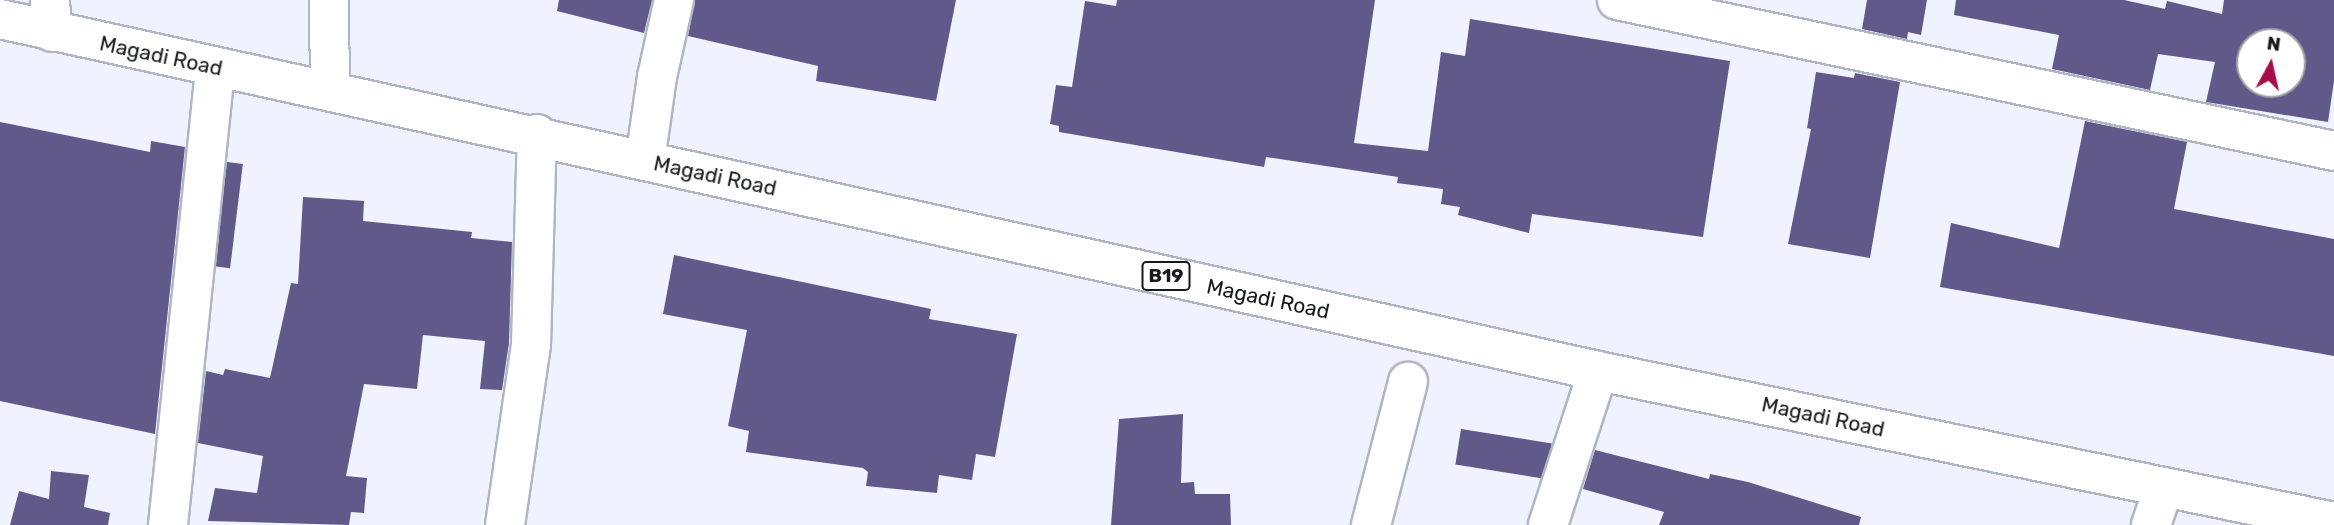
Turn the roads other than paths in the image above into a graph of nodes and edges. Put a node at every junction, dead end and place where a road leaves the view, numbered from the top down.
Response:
1 (329, 0) edge
2 (674, 0) edge
3 (1617, 0) edge
4 (51, 16) edge
5 (0, 19) edge
6 (215, 68) junction
7 (330, 91) junction
8 (537, 134) junction
9 (2334, 151) edge
10 (645, 161) junction
11 (1598, 371) junction
12 (1408, 382) dead end
13 (2164, 487) junction
14 (2334, 522) edge
15 (167, 525) edge
16 (505, 525) edge
17 (1371, 525) edge
18 (1548, 525) edge
19 (2151, 525) edge

1 - 7 main road
2 - 10 main road
3 - 9 main road
4 - 5 main road, Magadi Road / B19
4 - 6 main road, Magadi Road / B19
6 - 7 main road, Magadi Road / B19
6 - 15 main road
7 - 8 main road, Magadi Road / B19
8 - 10 main road, Magadi Road / B19
8 - 16 main road
10 - 11 main road, Magadi Road / B19
11 - 13 main road, Magadi Road / B19
11 - 18 main road
12 - 17 main road
13 - 14 main road, Magadi Road / B19
13 - 19 main road

